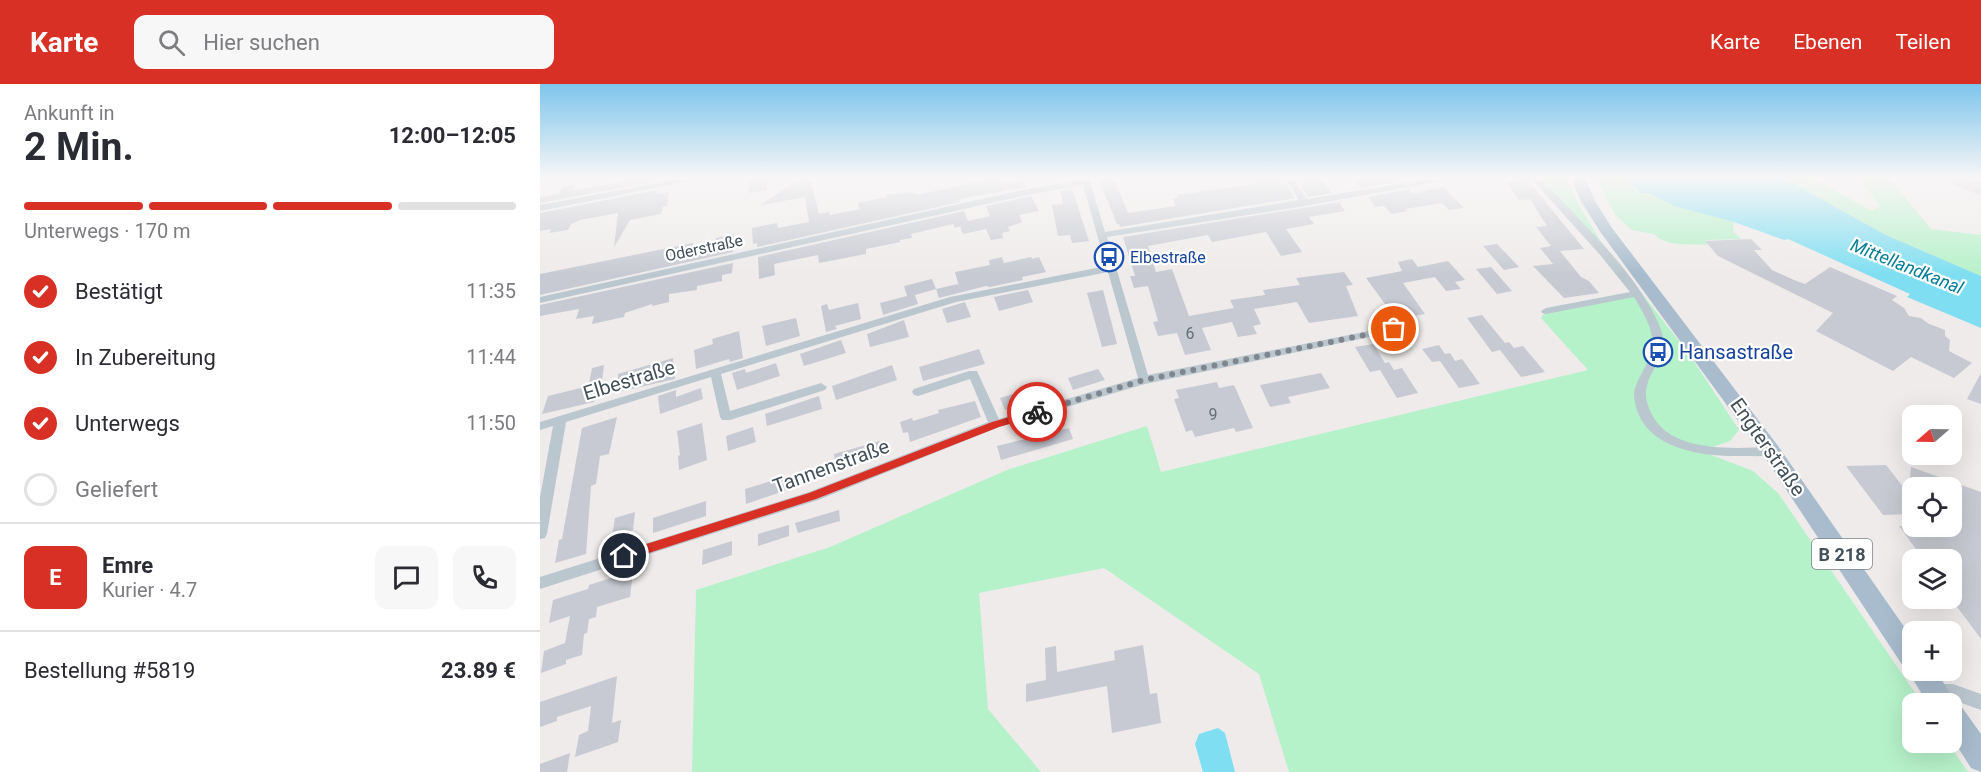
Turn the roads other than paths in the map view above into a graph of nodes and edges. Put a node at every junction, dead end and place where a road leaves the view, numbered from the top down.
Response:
1 (945, 210) edge
2 (1095, 210) edge
3 (1260, 210) edge
4 (1563, 210) edge
5 (1594, 210) edge
6 (1103, 235) junction
7 (1112, 267) junction
8 (1636, 294) junction
9 (540, 300) edge
10 (1546, 311) dead end
11 (1404, 327) dead end
12 (715, 372) junction
13 (1139, 382) junction
14 (821, 387) dead end
15 (918, 392) dead end
16 (560, 421) junction
17 (995, 424) junction
18 (540, 426) edge
19 (1772, 451) junction
20 (540, 534) edge
21 (540, 583) edge
22 (1902, 643) edge
23 (1962, 696) edge
24 (1981, 702) edge
25 (1962, 730) edge
26 (1981, 758) edge

1 - 9 street, Oderstraße
2 - 6 street
3 - 6 street
4 - 8 street
5 - 19 main road, Engterstraße / B 218
6 - 7 street
7 - 12 street, Elbestraße
7 - 13 street
8 - 10 street
8 - 19 street
11 - 13 street, Tannenstraße
12 - 14 street
12 - 16 street, Elbestraße
13 - 17 street, Tannenstraße
15 - 17 street
16 - 18 street, Elbestraße
16 - 20 street
17 - 21 street, Tannenstraße
19 - 22 main road, Engterstraße / B 218
23 - 24 street
25 - 26 main road

